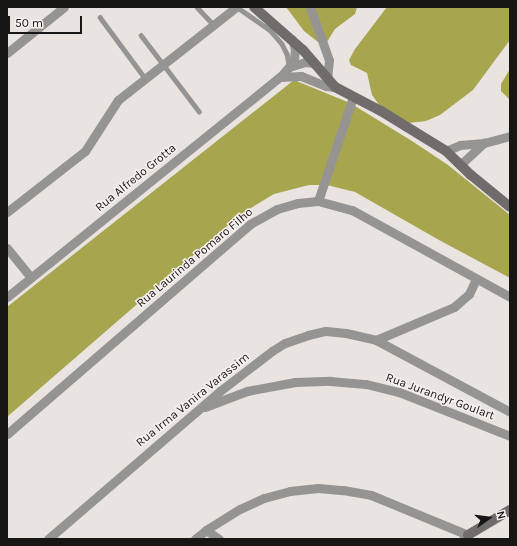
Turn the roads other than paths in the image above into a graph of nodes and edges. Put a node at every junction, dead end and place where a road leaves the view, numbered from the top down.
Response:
1 (64, 7) edge
2 (197, 7) edge
3 (237, 7) edge
4 (254, 7) edge
5 (310, 7) edge
6 (100, 17) dead end
7 (214, 25) junction
8 (141, 35) dead end
9 (292, 40) junction
10 (7, 53) edge
11 (314, 63) junction
12 (163, 64) junction
13 (289, 67) junction
14 (280, 77) junction
15 (145, 78) junction
16 (327, 78) junction
17 (335, 87) junction
18 (353, 97) junction
19 (199, 111) dead end
20 (510, 136) edge
21 (484, 143) junction
22 (446, 151) junction
23 (460, 165) junction
24 (318, 201) junction
25 (510, 207) edge
26 (7, 212) edge
27 (7, 248) edge
28 (31, 278) junction
29 (476, 279) junction
30 (7, 297) edge
31 (510, 297) edge
32 (376, 340) junction
33 (197, 410) junction
34 (510, 412) edge
35 (7, 434) edge
36 (510, 436) edge
37 (510, 510) edge
38 (206, 530) junction
39 (469, 538) edge
40 (48, 539) edge
41 (195, 539) edge
42 (219, 539) edge

1 - 10 street
2 - 7 lane
3 - 7 street
3 - 13 lane
4 - 9 street
5 - 16 street
6 - 15 lane
7 - 12 street
8 - 12 lane
9 - 11 street
9 - 13 street
11 - 13 street
11 - 16 street
12 - 15 street
12 - 19 lane
13 - 14 street, Rua Alfredo Grotta
14 - 17 street
14 - 28 street, Rua Alfredo Grotta
15 - 26 street
16 - 17 street
17 - 18 street
18 - 22 street
18 - 24 street
20 - 21 street
21 - 22 street
21 - 23 street
22 - 23 street
23 - 25 street
24 - 29 street, Rua Laurinda Pomaro Filho
24 - 35 street, Rua Laurinda Pomaro Filho
27 - 28 street
28 - 30 street, Rua Alfredo Grotta
29 - 31 street, Rua Laurinda Pomaro Filho
29 - 32 street
32 - 33 street, Rua Irma Vanira Varassim
32 - 34 street, Rua Irma Vanira Varassim
33 - 36 street, Rua Jurandyr Goulart
33 - 40 street, Rua Irma Vanira Varassim
37 - 39 street
38 - 39 street
38 - 41 street
38 - 42 street

